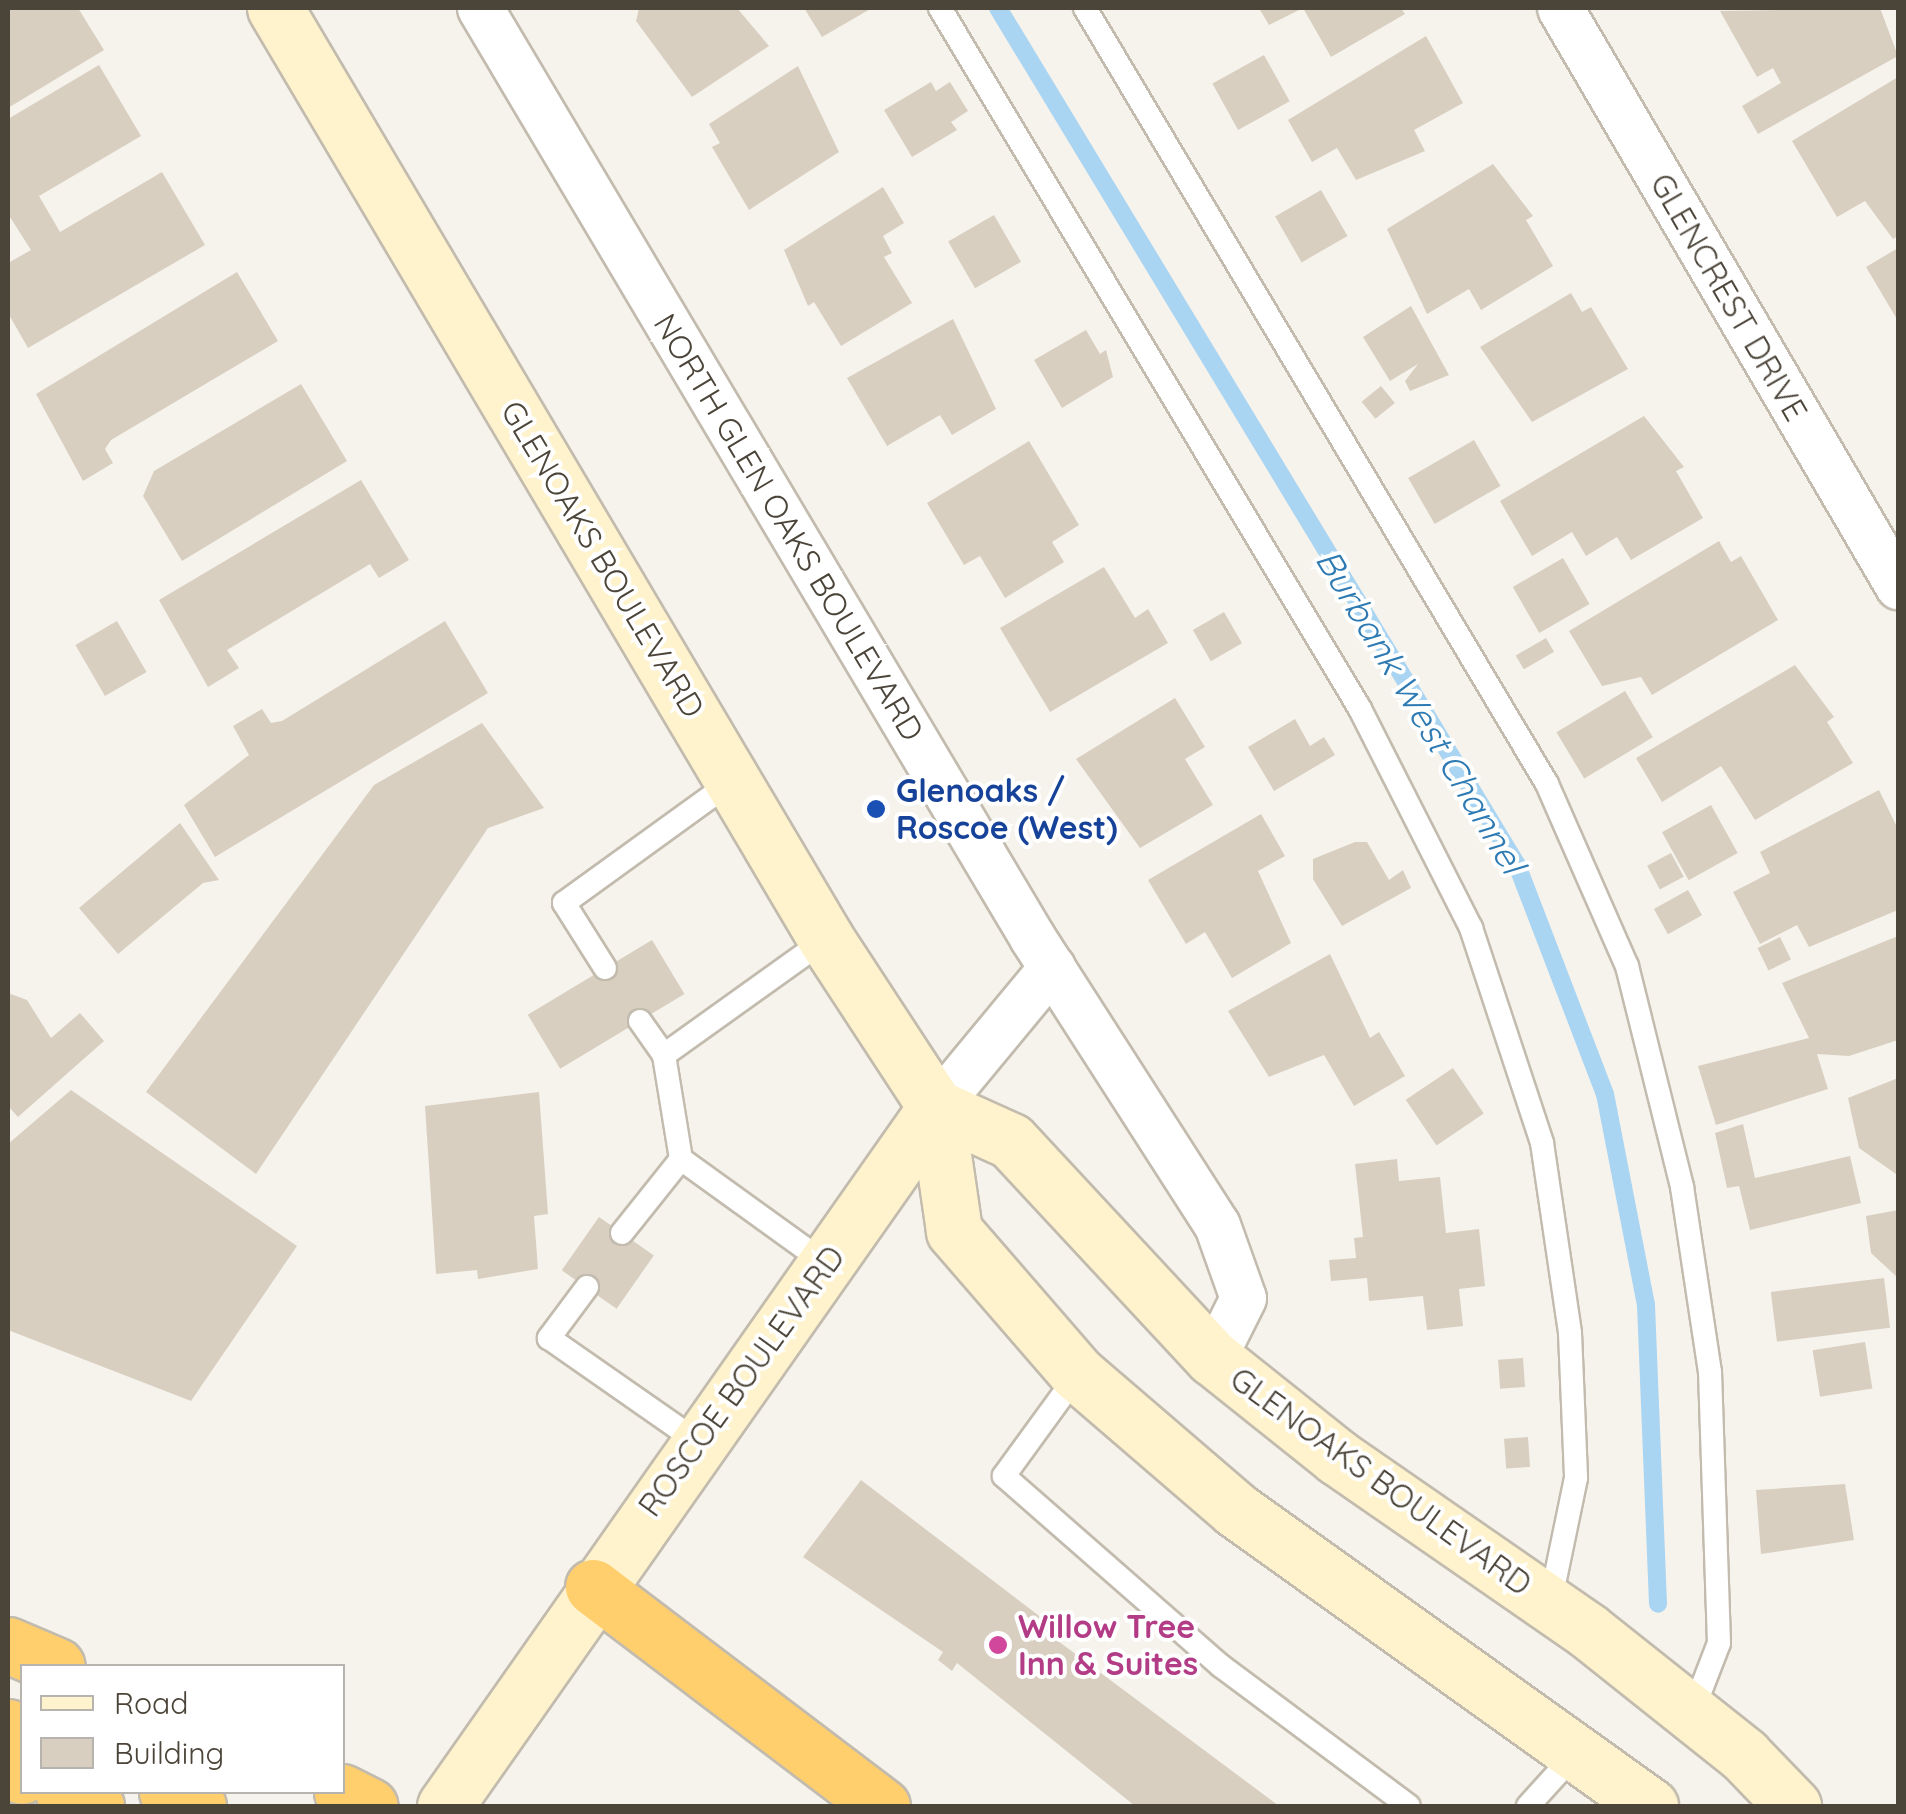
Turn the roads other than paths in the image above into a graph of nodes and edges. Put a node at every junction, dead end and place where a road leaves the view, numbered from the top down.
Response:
1 (275, 8) edge
2 (480, 8) edge
3 (940, 8) edge
4 (1085, 8) edge
5 (1560, 8) edge
6 (1898, 586) edge
7 (734, 780) junction
8 (826, 939) junction
9 (1052, 967) junction
10 (606, 968) dead end
11 (640, 1022) dead end
12 (664, 1055) junction
13 (936, 1107) junction
14 (681, 1158) junction
15 (622, 1233) dead end
16 (825, 1263) junction
17 (587, 1287) dead end
18 (1213, 1358) junction
19 (1078, 1374) junction
20 (698, 1442) junction
21 (593, 1587) junction
22 (1550, 1604) junction
23 (8, 1645) edge
24 (53, 1664) edge
25 (1692, 1713) junction
26 (1578, 1750) junction
27 (68, 1794) edge
28 (172, 1794) edge
29 (345, 1794) edge
30 (96, 1806) edge
31 (198, 1806) edge
32 (370, 1806) edge
33 (445, 1806) edge
34 (882, 1806) edge
35 (1409, 1806) edge
36 (1528, 1806) edge
37 (1650, 1806) edge
38 (1793, 1806) edge

1 - 7 main road, GLENOAKS BOULEVARD
2 - 9 street, NORTH GLEN OAKS BOULEVARD
3 - 22 lane
4 - 25 lane
5 - 6 street, GLENCREST DRIVE
7 - 8 main road, GLENOAKS BOULEVARD
7 - 10 lane
8 - 12 lane
8 - 13 main road, GLENOAKS BOULEVARD
9 - 13 street, ROSCOE BOULEVARD
9 - 18 street, NORTH GLEN OAKS BOULEVARD
11 - 12 lane
12 - 14 lane
13 - 16 main road, ROSCOE BOULEVARD
13 - 18 main road, GLENOAKS BOULEVARD
13 - 19 main road, GLENOAKS BOULEVARD
14 - 15 lane
14 - 16 lane
16 - 20 main road, ROSCOE BOULEVARD
17 - 20 lane
18 - 22 main road, GLENOAKS BOULEVARD
19 - 26 main road, GLENOAKS BOULEVARD
19 - 35 lane
20 - 21 main road, ROSCOE BOULEVARD
21 - 33 main road, ROSCOE BOULEVARD
21 - 34 highway
22 - 25 main road, GLENOAKS BOULEVARD
23 - 24 highway
25 - 38 main road, GLENOAKS BOULEVARD
26 - 36 lane
26 - 37 main road, GLENOAKS BOULEVARD
27 - 30 highway
28 - 31 highway
29 - 32 highway

